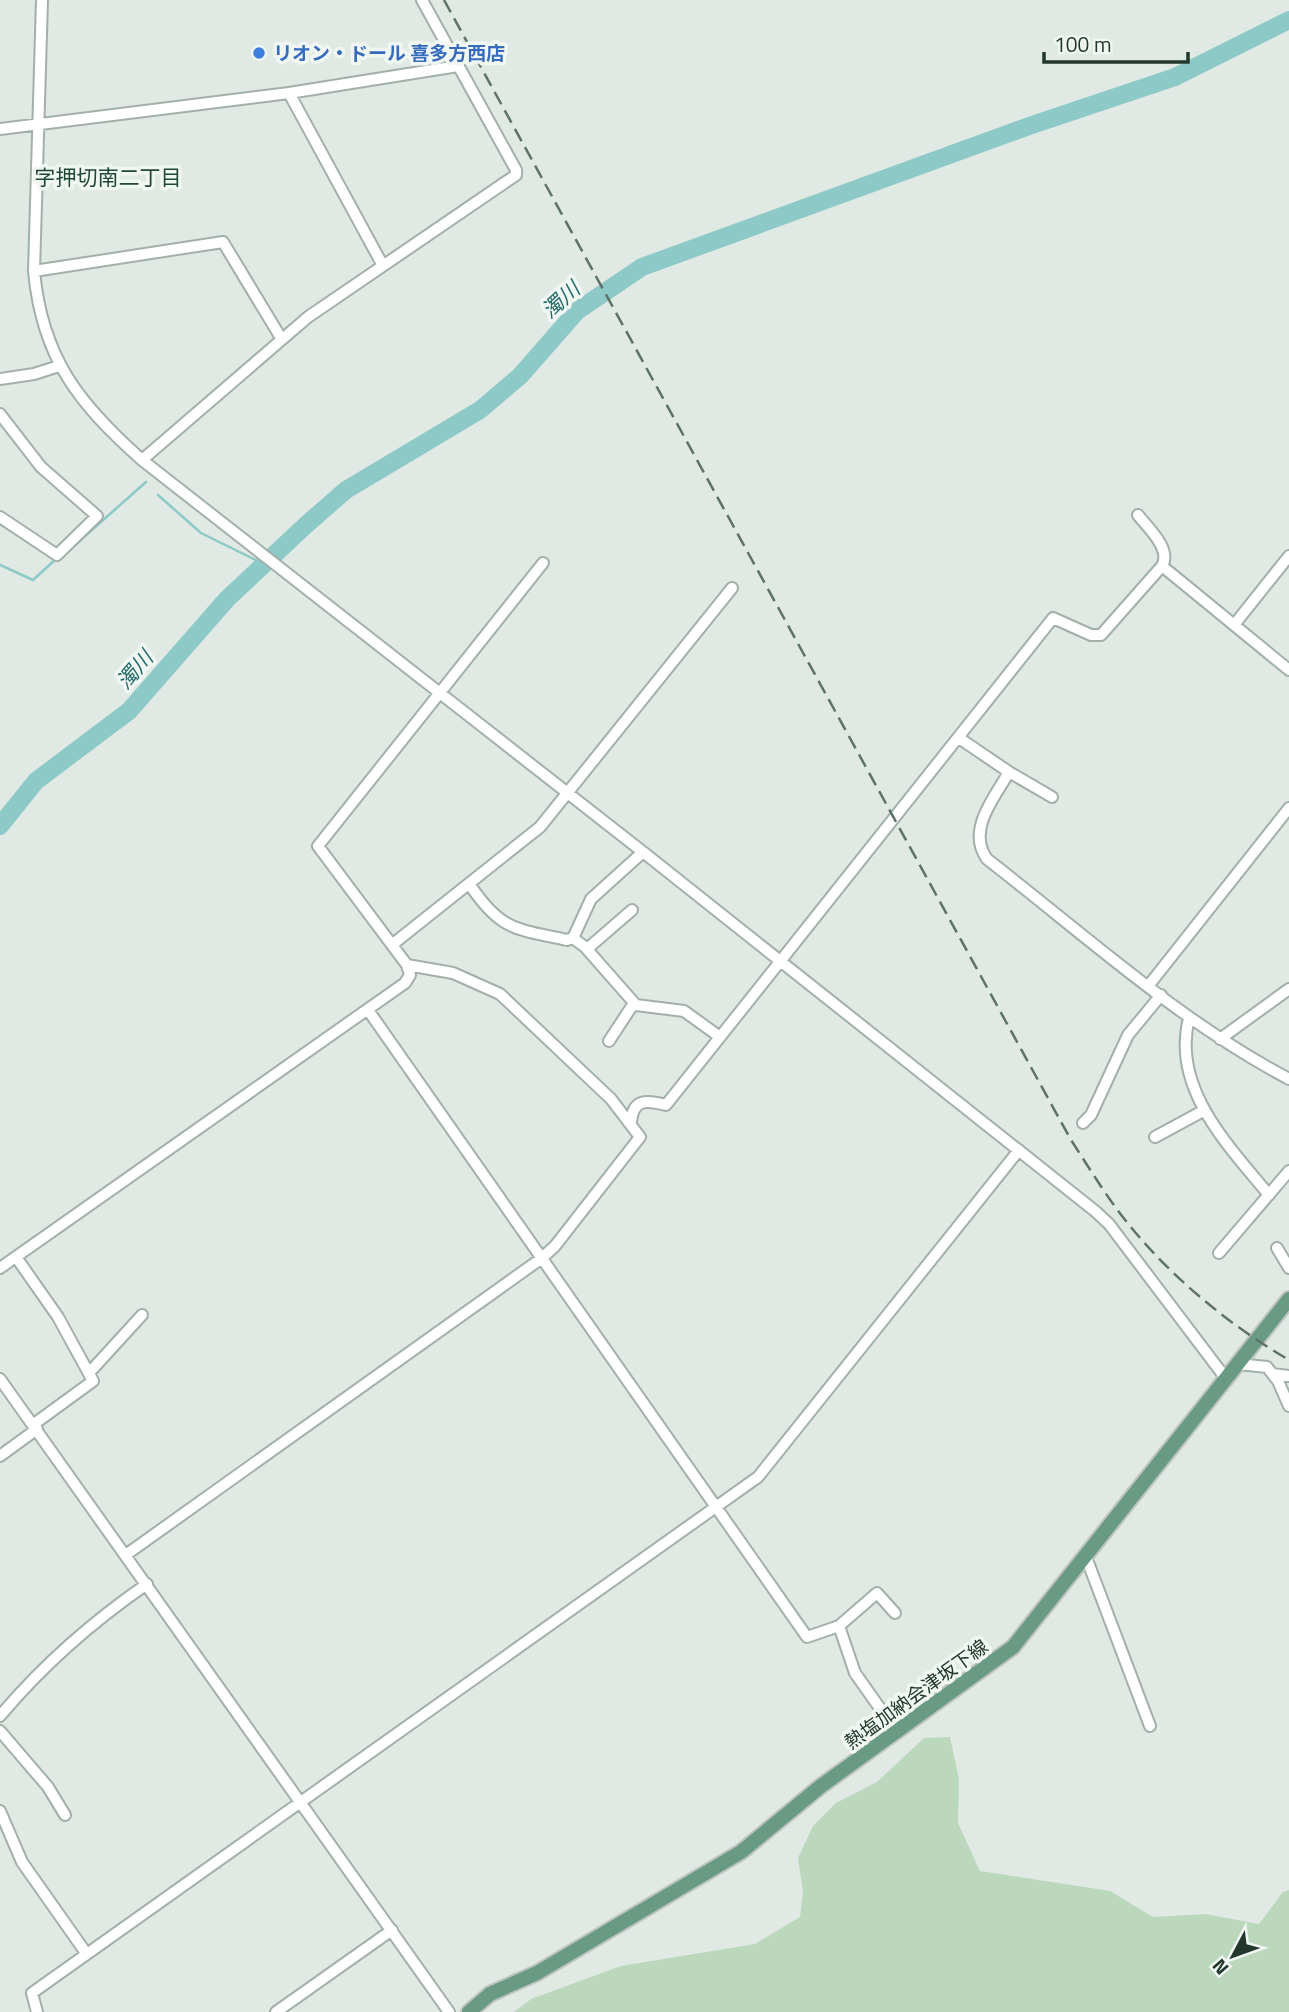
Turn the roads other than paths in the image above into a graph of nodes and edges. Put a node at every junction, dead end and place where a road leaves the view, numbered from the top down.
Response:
1 (42, 0) edge
2 (422, 0) edge
3 (458, 66) junction
4 (289, 93) junction
5 (38, 124) junction
6 (0, 129) edge
7 (382, 264) junction
8 (34, 271) junction
9 (281, 338) junction
10 (59, 366) junction
11 (0, 379) edge
12 (0, 414) edge
13 (142, 460) junction
14 (1138, 515) dead end
15 (0, 517) edge
16 (1289, 556) edge
17 (543, 563) dead end
18 (1162, 566) junction
19 (732, 588) dead end
20 (1234, 625) junction
21 (1289, 670) edge
22 (441, 693) junction
23 (959, 738) junction
24 (1009, 772) junction
25 (566, 792) junction
26 (1052, 797) dead end
27 (1289, 808) edge
28 (643, 852) junction
29 (470, 886) junction
30 (632, 910) dead end
31 (573, 938) junction
32 (393, 944) junction
33 (587, 949) junction
34 (780, 961) junction
35 (407, 965) junction
36 (1149, 985) junction
37 (1289, 989) edge
38 (1161, 995) junction
39 (634, 1003) junction
40 (368, 1010) junction
41 (1189, 1018) junction
42 (720, 1037) junction
43 (1220, 1039) junction
44 (609, 1041) dead end
45 (1289, 1079) edge
46 (1203, 1111) junction
47 (631, 1122) junction
48 (1083, 1123) dead end
49 (1155, 1137) dead end
50 (1019, 1150) junction
51 (1289, 1171) edge
52 (1269, 1195) junction
53 (1277, 1248) dead end
54 (1219, 1253) dead end
55 (16, 1257) junction
56 (542, 1258) junction
57 (0, 1268) edge
58 (1289, 1268) edge
59 (1289, 1299) edge
60 (142, 1315) dead end
61 (1238, 1364) junction
62 (89, 1373) junction
63 (1273, 1374) junction
64 (1289, 1376) edge
65 (0, 1379) edge
66 (1227, 1380) junction
67 (1289, 1406) edge
68 (35, 1427) junction
69 (0, 1455) edge
70 (718, 1505) junction
71 (127, 1554) junction
72 (1086, 1557) junction
73 (147, 1584) junction
74 (895, 1613) dead end
75 (839, 1626) junction
76 (0, 1716) edge
77 (1150, 1726) dead end
78 (0, 1731) edge
79 (896, 1731) junction
80 (300, 1802) junction
81 (0, 1811) edge
82 (65, 1815) dead end
83 (392, 1930) junction
84 (86, 1953) junction
85 (37, 2012) edge
86 (276, 2012) edge
87 (449, 2012) edge
88 (469, 2012) edge

1 - 5 street
2 - 3 street
3 - 4 street
3 - 7 street
4 - 5 street
4 - 7 street
5 - 6 street
5 - 8 street
7 - 9 street
8 - 9 street
8 - 10 street
9 - 13 street
10 - 11 street
10 - 13 street
12 - 15 street
13 - 22 street
14 - 18 street
16 - 20 street
17 - 22 street
18 - 20 street
18 - 23 street
19 - 25 street
20 - 21 street
22 - 25 street
22 - 32 street
23 - 24 street
23 - 34 street
24 - 26 street
24 - 36 street
25 - 28 street
25 - 29 street
27 - 36 street
28 - 31 street
28 - 34 street
29 - 31 street
29 - 32 street
30 - 33 street
31 - 33 street
32 - 35 street
33 - 39 street
34 - 42 street
34 - 50 street
35 - 40 street
35 - 47 street
36 - 38 street
37 - 43 street
38 - 41 street
38 - 48 street
39 - 42 street
39 - 44 street
40 - 55 street
40 - 56 street
41 - 43 street
41 - 46 street
42 - 47 street
43 - 45 street
46 - 49 street
46 - 52 street
47 - 56 street
50 - 66 street
50 - 70 street
51 - 52 street
52 - 54 street
53 - 58 street
55 - 57 street
55 - 62 street
56 - 70 street
56 - 71 street
59 - 61 main road, 熱塩加納会津坂下線
60 - 62 street
61 - 63 street
61 - 66 main road, 熱塩加納会津坂下線
62 - 68 street
63 - 64 street
63 - 67 street
65 - 68 street
66 - 72 main road, 熱塩加納会津坂下線
68 - 69 street
68 - 71 street
70 - 75 street
70 - 80 street
71 - 73 street
72 - 77 street
72 - 79 main road, 熱塩加納会津坂下線
73 - 76 street
73 - 80 street
74 - 75 street
75 - 79 street
78 - 82 street
79 - 88 main road, 熱塩加納会津坂下線
80 - 83 street
80 - 84 street
81 - 84 street
83 - 86 street
83 - 87 street
84 - 85 street

